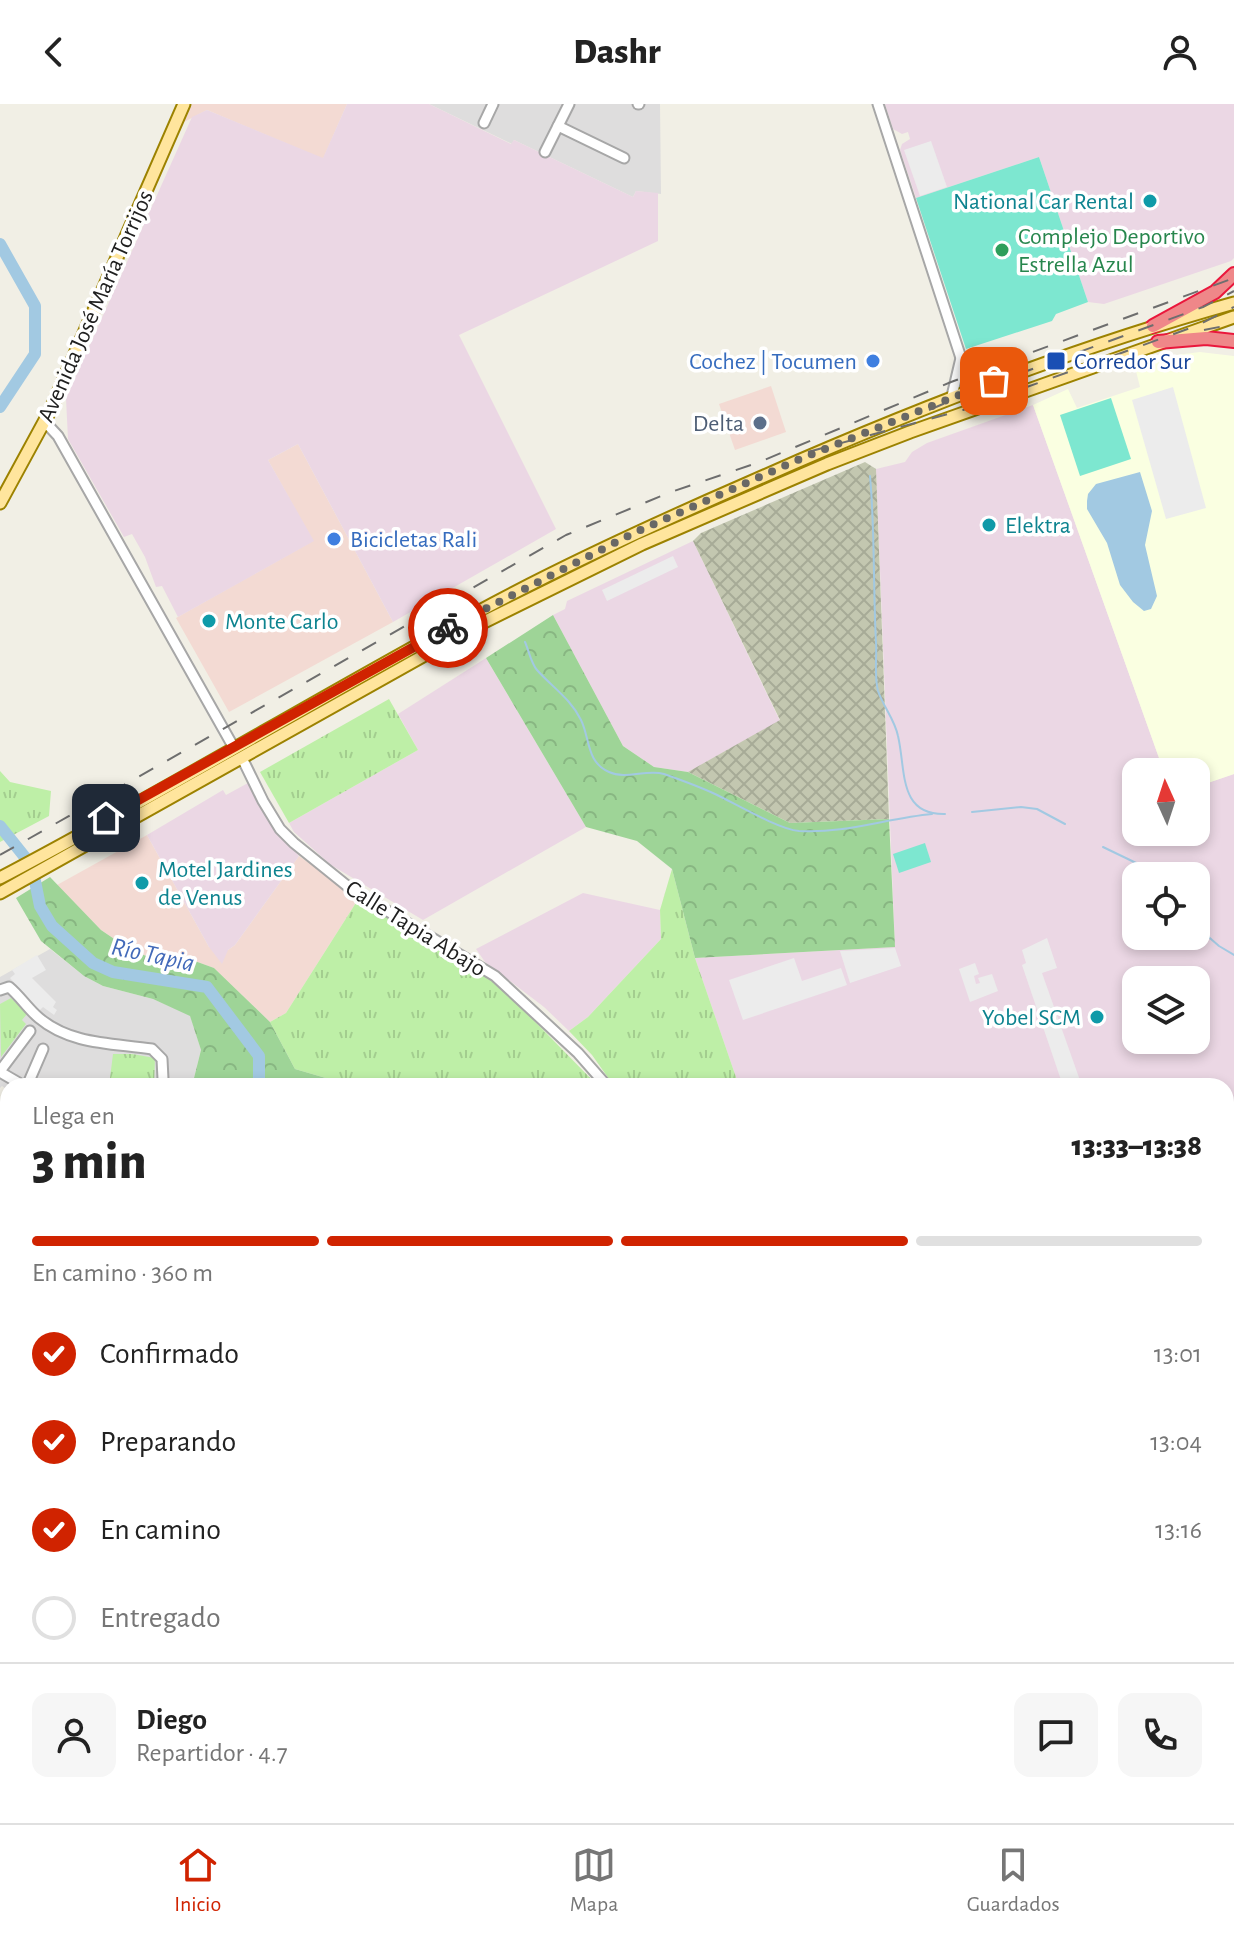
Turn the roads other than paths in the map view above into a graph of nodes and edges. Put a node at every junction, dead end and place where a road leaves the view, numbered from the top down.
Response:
1 (184, 104) edge
2 (493, 104) edge
3 (569, 104) edge
4 (878, 104) edge
5 (484, 123) dead end
6 (558, 126) junction
7 (545, 152) dead end
8 (624, 158) dead end
9 (1234, 274) edge
10 (1234, 303) edge
11 (1234, 317) edge
12 (1153, 326) junction
13 (1234, 341) edge
14 (1158, 342) junction
15 (961, 358) junction
16 (994, 381) junction
17 (952, 396) junction
18 (45, 422) junction
19 (0, 503) edge
20 (234, 748) junction
21 (242, 758) junction
22 (3, 876) edge
23 (6, 891) edge
24 (0, 990) edge
25 (30, 1031) dead end
26 (43, 1049) dead end
27 (0, 1071) edge
28 (29, 1078) edge
29 (163, 1078) edge
30 (600, 1078) edge

1 - 18 main road, Avenida José María Torrijos
2 - 5 street
3 - 6 street
4 - 15 street
6 - 7 street
6 - 8 street
9 - 12 highway
10 - 12 main road
11 - 14 main road
12 - 16 main road
13 - 14 highway
14 - 21 main road
15 - 16 street
15 - 17 street
16 - 17 main road
17 - 20 main road
18 - 19 main road, Avenida José María Torrijos
18 - 20 street
20 - 22 main road
21 - 23 main road
21 - 30 street, Calle Tapia Abajo
24 - 29 street
25 - 27 street
26 - 28 street

